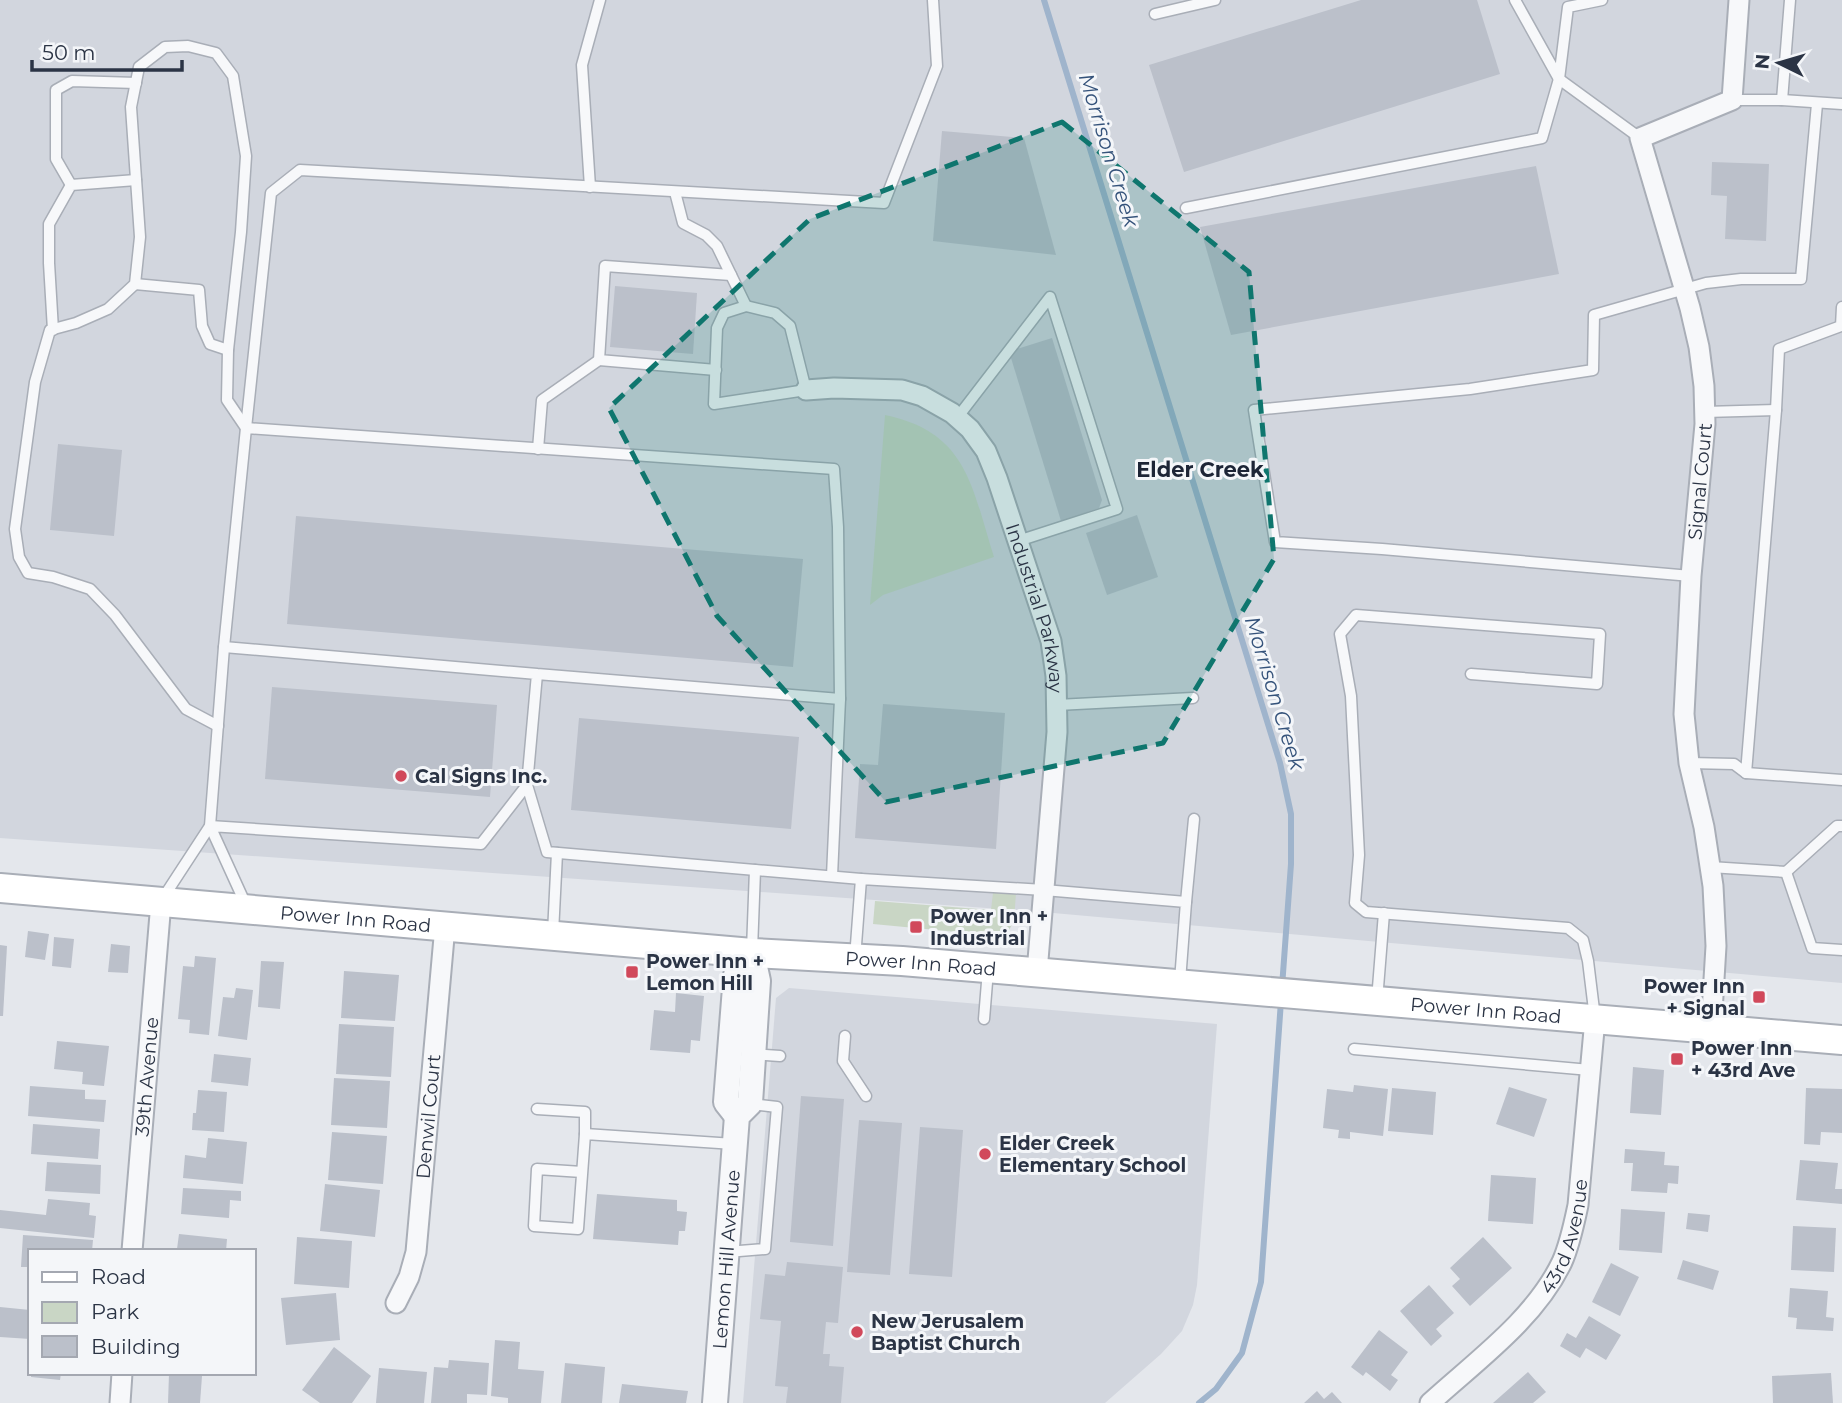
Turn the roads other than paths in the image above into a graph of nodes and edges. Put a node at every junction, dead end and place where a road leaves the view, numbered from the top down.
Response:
1 (600, 0) edge
2 (933, 0) edge
3 (1215, 0) edge
4 (1515, 0) edge
5 (1602, 0) edge
6 (1739, 0) edge
7 (1790, 0) edge
8 (1155, 14) dead end
9 (1559, 79) junction
10 (136, 83) junction
11 (1732, 100) junction
12 (1782, 100) junction
13 (1817, 104) junction
14 (1842, 104) edge
15 (1640, 138) junction
16 (136, 180) junction
17 (71, 185) junction
18 (590, 187) junction
19 (675, 192) junction
20 (1186, 208) dead end
21 (731, 275) junction
22 (135, 284) junction
23 (1684, 289) junction
24 (746, 306) junction
25 (1842, 307) edge
26 (53, 330) junction
27 (228, 350) junction
28 (599, 360) junction
29 (716, 370) junction
30 (806, 390) junction
31 (1776, 410) junction
32 (1705, 412) junction
33 (957, 418) junction
34 (246, 428) junction
35 (538, 449) junction
36 (1018, 541) junction
37 (1690, 576) junction
38 (224, 647) junction
39 (537, 674) junction
40 (1471, 674) dead end
41 (1193, 698) dead end
42 (840, 699) junction
43 (1057, 705) junction
44 (218, 726) junction
45 (1689, 763) junction
46 (1746, 773) junction
47 (1842, 780) edge
48 (527, 785) junction
49 (1194, 819) dead end
50 (210, 826) junction
51 (1842, 827) edge
52 (557, 853) junction
53 (1710, 867) junction
54 (755, 870) junction
55 (1786, 872) junction
56 (832, 876) junction
57 (861, 879) junction
58 (0, 888) edge
59 (1044, 890) junction
60 (161, 902) junction
61 (1186, 902) junction
62 (248, 909) junction
63 (1384, 913) junction
64 (445, 926) junction
65 (553, 935) junction
66 (1842, 950) edge
67 (752, 953) junction
68 (855, 958) junction
69 (988, 969) junction
70 (1037, 972) junction
71 (1180, 985) junction
72 (1377, 1000) junction
73 (984, 1019) dead end
74 (1595, 1019) junction
75 (1711, 1029) junction
76 (845, 1036) dead end
77 (1842, 1040) edge
78 (1354, 1049) dead end
79 (753, 1054) junction
80 (780, 1056) dead end
81 (1590, 1070) junction
82 (866, 1096) dead end
83 (738, 1107) junction
84 (537, 1109) dead end
85 (585, 1134) junction
86 (735, 1144) junction
87 (582, 1172) junction
88 (132, 1249) edge
89 (727, 1252) junction
90 (396, 1303) dead end
91 (122, 1375) edge
92 (120, 1403) edge
93 (715, 1403) edge
94 (1430, 1403) edge

1 - 18 lane
2 - 19 lane
3 - 8 lane
4 - 9 lane
5 - 9 lane
6 - 11 street
7 - 12 lane
9 - 15 lane
9 - 20 lane
10 - 16 lane
10 - 17 lane
10 - 27 lane
11 - 12 lane
11 - 15 street
12 - 13 lane
13 - 14 lane
13 - 23 lane
15 - 23 street, Signal Court
16 - 17 lane
16 - 22 lane
17 - 26 lane
18 - 19 lane
18 - 34 lane
19 - 21 lane
21 - 24 lane
21 - 28 lane
22 - 26 lane
22 - 27 lane
23 - 32 street, Signal Court
23 - 37 lane
24 - 29 lane
24 - 30 lane
25 - 31 lane
26 - 44 lane
27 - 34 lane
28 - 29 lane
28 - 35 lane
29 - 30 lane
30 - 33 street, Industrial Parkway
31 - 32 lane
31 - 46 lane
32 - 37 street, Signal Court
33 - 36 street, Industrial Parkway
33 - 36 lane
34 - 35 lane
34 - 38 lane
35 - 42 lane
36 - 43 street, Industrial Parkway
37 - 45 street, Signal Court
38 - 39 lane
38 - 44 lane
39 - 42 lane
39 - 48 lane
40 - 63 lane
41 - 43 lane
42 - 56 lane
43 - 59 street, Industrial Parkway
44 - 50 lane
45 - 46 lane
45 - 53 street, Signal Court
46 - 47 lane
48 - 50 lane
48 - 52 lane
49 - 61 lane
50 - 60 lane
50 - 62 lane
51 - 55 lane
52 - 54 lane
52 - 65 lane
53 - 55 lane
53 - 75 street, Signal Court
54 - 56 lane
54 - 67 lane
55 - 66 lane
56 - 57 lane
57 - 59 lane
57 - 68 lane
58 - 60 main road, Power Inn Road
59 - 61 lane
59 - 70 street, Industrial Parkway
60 - 62 main road, Power Inn Road
60 - 88 street, 39th Avenue
61 - 71 lane
62 - 64 main road, Power Inn Road
63 - 72 lane
63 - 74 lane
64 - 65 main road, Power Inn Road
64 - 90 street, Denwil Court
65 - 67 main road, Power Inn Road
67 - 68 main road, Power Inn Road
67 - 79 street, Lemon Hill Avenue
67 - 83 street, Lemon Hill Avenue
68 - 69 main road, Power Inn Road
69 - 70 main road, Power Inn Road
69 - 73 lane
70 - 71 main road, Power Inn Road
71 - 72 main road, Power Inn Road
72 - 74 main road, Power Inn Road
74 - 75 main road, Power Inn Road
74 - 81 street, 43rd Avenue
75 - 77 main road, Power Inn Road
76 - 82 lane
78 - 81 lane
79 - 80 lane
79 - 83 street, Lemon Hill Avenue
81 - 94 street, 43rd Avenue
83 - 86 street, Lemon Hill Avenue
83 - 89 lane
84 - 85 lane
85 - 86 lane
85 - 87 lane
86 - 89 street, Lemon Hill Avenue
87 - 87 lane
89 - 93 street, Lemon Hill Avenue
91 - 92 street

